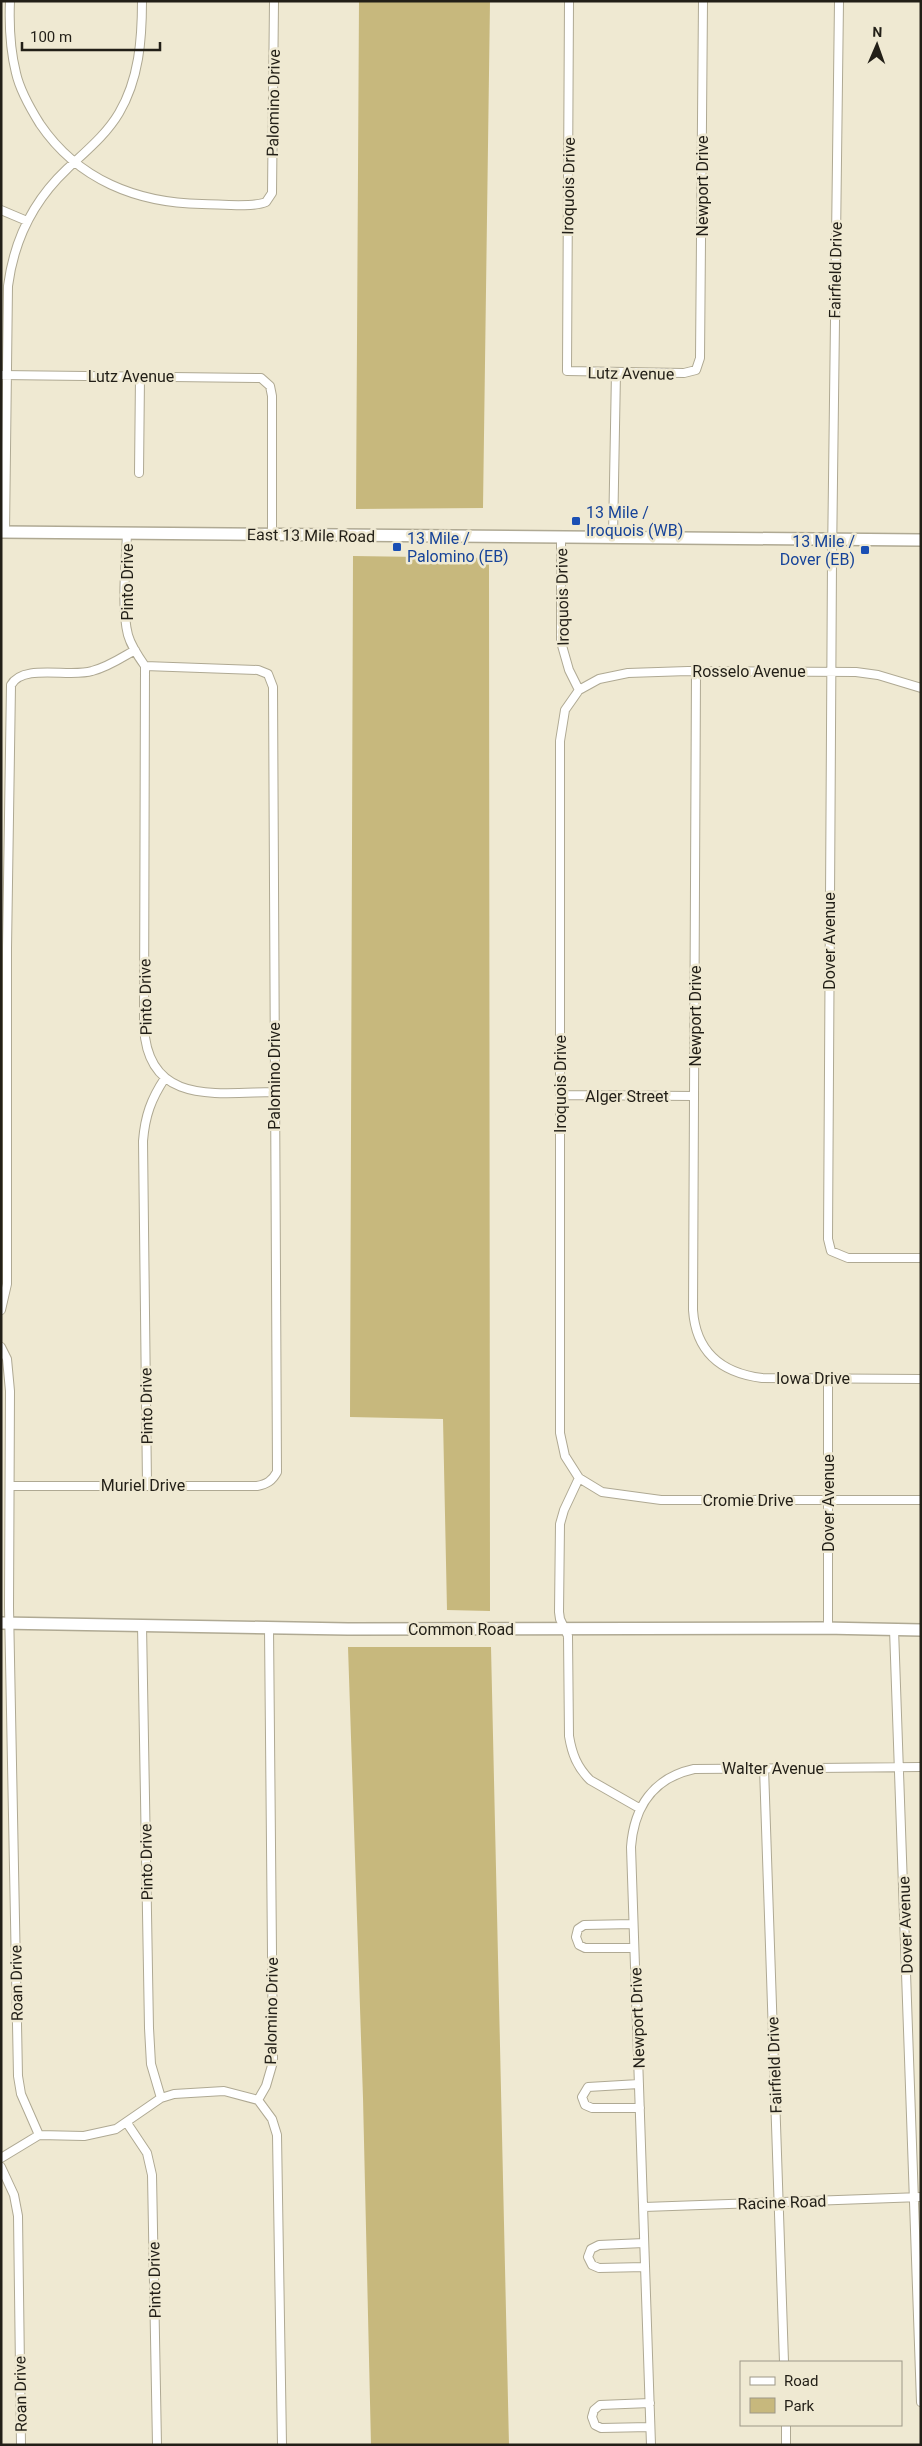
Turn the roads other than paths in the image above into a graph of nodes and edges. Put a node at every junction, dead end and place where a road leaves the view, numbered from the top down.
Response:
1 (10, 1) edge
2 (142, 1) edge
3 (274, 1) edge
4 (570, 1) edge
5 (703, 1) edge
6 (839, 1) edge
7 (74, 163) junction
8 (1, 210) edge
9 (26, 221) junction
10 (567, 370) joint
11 (696, 370) joint
12 (616, 372) junction
13 (4, 375) edge
14 (140, 376) junction
15 (139, 473) dead end
16 (3, 532) edge
17 (127, 533) junction
18 (272, 534) junction
19 (561, 537) junction
20 (613, 538) junction
21 (832, 539) junction
22 (921, 540) edge
23 (135, 650) junction
24 (145, 666) junction
25 (696, 671) junction
26 (832, 671) junction
27 (921, 688) edge
28 (579, 690) junction
29 (4, 948) edge
30 (165, 1078) junction
31 (273, 1092) junction
32 (560, 1096) junction
33 (694, 1096) junction
34 (921, 1258) edge
35 (1, 1310) edge
36 (1, 1347) edge
37 (711, 1357) joint
38 (828, 1378) junction
39 (921, 1378) edge
40 (579, 1478) junction
41 (273, 1479) joint
42 (147, 1485) junction
43 (10, 1486) junction
44 (828, 1500) junction
45 (921, 1500) edge
46 (6, 1623) edge
47 (142, 1625) junction
48 (268, 1628) junction
49 (828, 1628) junction
50 (565, 1629) junction
51 (894, 1629) junction
52 (921, 1630) edge
53 (900, 1767) junction
54 (921, 1767) edge
55 (764, 1768) junction
56 (640, 1808) junction
57 (633, 1924) junction
58 (634, 1948) junction
59 (639, 2084) junction
60 (161, 2098) junction
61 (258, 2100) junction
62 (640, 2108) junction
63 (127, 2123) junction
64 (40, 2135) junction
65 (1, 2158) edge
66 (1, 2167) edge
67 (917, 2198) edge
68 (779, 2202) junction
69 (644, 2207) junction
70 (644, 2243) junction
71 (645, 2267) junction
72 (784, 2361) edge
73 (921, 2402) edge
74 (650, 2403) junction
75 (786, 2426) edge
76 (650, 2427) junction
77 (21, 2445) edge
78 (157, 2445) edge
79 (282, 2445) edge
80 (651, 2445) edge
81 (786, 2445) edge

1 - 7 street
2 - 7 street
3 - 7 street, Palomino Drive
4 - 10 street, Iroquois Drive
5 - 11 street, Newport Drive
6 - 21 street, Fairfield Drive
7 - 9 street
8 - 9 street
9 - 13 street
10 - 12 street, Lutz Avenue
11 - 12 street, Lutz Avenue
12 - 20 street
13 - 14 street, Lutz Avenue
13 - 16 street
14 - 15 street
14 - 18 street, Lutz Avenue
16 - 17 main road, East 13 Mile Road
17 - 18 main road, East 13 Mile Road
17 - 23 street, Pinto Drive
18 - 19 main road, East 13 Mile Road
19 - 20 main road, East 13 Mile Road
19 - 28 street, Iroquois Drive
20 - 21 main road, East 13 Mile Road
21 - 22 main road, East 13 Mile Road
21 - 26 street, Dover Avenue
23 - 24 street, Pinto Drive
23 - 29 street
24 - 30 street, Pinto Drive
24 - 31 street, Palomino Drive
25 - 26 street, Rosselo Avenue
25 - 28 street, Rosselo Avenue
25 - 33 street, Newport Drive
26 - 27 street, Rosselo Avenue
26 - 34 street, Dover Avenue
28 - 32 street, Iroquois Drive
29 - 35 street
30 - 31 street
30 - 42 street, Pinto Drive
31 - 41 street, Palomino Drive
32 - 33 street, Alger Street
32 - 40 street, Iroquois Drive
33 - 37 street, Newport Drive
36 - 43 street, Roan Drive
37 - 38 street, Iowa Drive
38 - 39 street, Iowa Drive
38 - 44 street, Dover Avenue
40 - 44 street, Cromie Drive
40 - 50 street
41 - 42 street, Muriel Drive
42 - 43 street, Muriel Drive
43 - 46 street, Roan Drive
44 - 45 street, Cromie Drive
44 - 49 street, Dover Avenue
46 - 47 main road, Common Road
46 - 64 street, Roan Drive
47 - 48 main road, Common Road
47 - 60 street, Pinto Drive
48 - 50 main road, Common Road
48 - 61 street, Palomino Drive
49 - 50 main road, Common Road
49 - 51 main road, Common Road
50 - 56 street
51 - 52 main road, Common Road
51 - 53 street, Dover Avenue
53 - 54 street, Walter Avenue
53 - 55 street, Walter Avenue
53 - 67 street, Dover Avenue
55 - 56 street, Walter Avenue
55 - 68 street, Fairfield Drive
56 - 57 street, Newport Drive
57 - 58 street, Newport Drive
57 - 58 street
58 - 59 street, Newport Drive
59 - 62 street, Newport Drive
59 - 62 street
60 - 61 street
60 - 63 street
61 - 79 street
62 - 69 street, Newport Drive
63 - 64 street
63 - 78 street, Pinto Drive
64 - 65 street
66 - 77 street, Roan Drive
67 - 68 street, Racine Road
67 - 73 street, Dover Avenue
68 - 69 street, Racine Road
68 - 72 street, Fairfield Drive
69 - 70 street, Newport Drive
70 - 71 street, Newport Drive
70 - 71 street
71 - 74 street, Newport Drive
74 - 76 street, Newport Drive
74 - 76 street
75 - 81 street
76 - 80 street, Newport Drive

